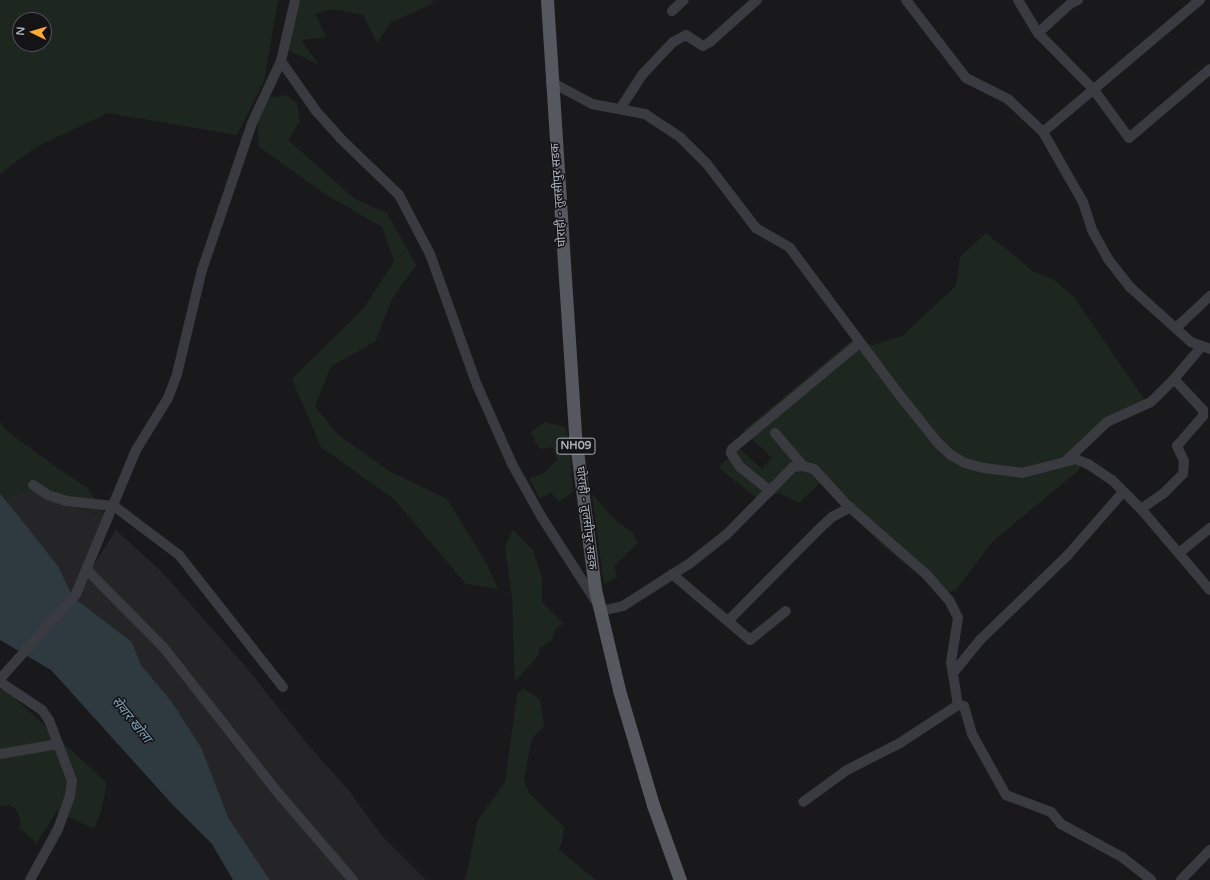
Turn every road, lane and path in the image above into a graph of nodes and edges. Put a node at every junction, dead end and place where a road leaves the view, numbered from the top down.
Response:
1 (295, 0) edge
2 (547, 0) edge
3 (684, 0) edge
4 (757, 0) edge
5 (906, 0) edge
6 (1018, 0) edge
7 (1078, 0) edge
8 (1200, 0) edge
9 (672, 11) dead end
10 (1038, 33) junction
11 (281, 61) junction
12 (1210, 69) edge
13 (551, 82) junction
14 (1094, 90) junction
15 (620, 109) junction
16 (1043, 132) junction
17 (1210, 296) edge
18 (1176, 328) junction
19 (859, 343) junction
20 (1206, 348) edge
21 (1174, 379) junction
22 (1207, 412) edge
23 (775, 433) dead end
24 (1067, 460) junction
25 (803, 466) junction
26 (33, 485) dead end
27 (770, 491) junction
28 (1122, 492) junction
29 (114, 506) junction
30 (851, 508) junction
31 (1141, 509) junction
32 (1210, 528) edge
33 (1179, 553) junction
34 (87, 570) junction
35 (672, 574) junction
36 (1210, 590) edge
37 (600, 610) junction
38 (786, 610) dead end
39 (729, 620) junction
40 (953, 673) junction
41 (0, 681) edge
42 (283, 687) dead end
43 (958, 705) junction
44 (58, 744) junction
45 (0, 754) edge
46 (803, 802) dead end
47 (1210, 850) edge
48 (30, 880) edge
49 (353, 880) edge
50 (680, 880) edge
51 (1151, 880) edge
52 (1182, 880) edge

1 - 11 street
2 - 13 main road, घोराही - तुलसीपुर सडक / NH09
3 - 9 street
4 - 15 street
5 - 16 street
6 - 10 street
7 - 10 street
8 - 14 street
10 - 14 street
11 - 29 street
11 - 37 street
12 - 14 street
13 - 15 street
13 - 37 main road, घोराही - तुलसीपुर सडक / NH09
14 - 16 street
15 - 19 street
16 - 18 street
17 - 18 street
18 - 20 street
19 - 24 street
19 - 27 street
20 - 21 street
21 - 22 street
21 - 24 street
22 - 31 street
23 - 25 street
24 - 28 street
25 - 27 street
25 - 30 street
26 - 29 street
27 - 35 street
28 - 31 street
28 - 40 street
29 - 34 street
29 - 42 street
30 - 39 street
30 - 40 street
31 - 33 street
32 - 33 street
33 - 36 street
34 - 41 street
34 - 49 street
35 - 37 street
35 - 39 street
37 - 50 main road, घोराही - तुलसीपुर सडक / NH09
38 - 39 street
40 - 43 street
41 - 44 street
43 - 46 street
43 - 51 street
44 - 45 street
44 - 48 street
47 - 52 street

